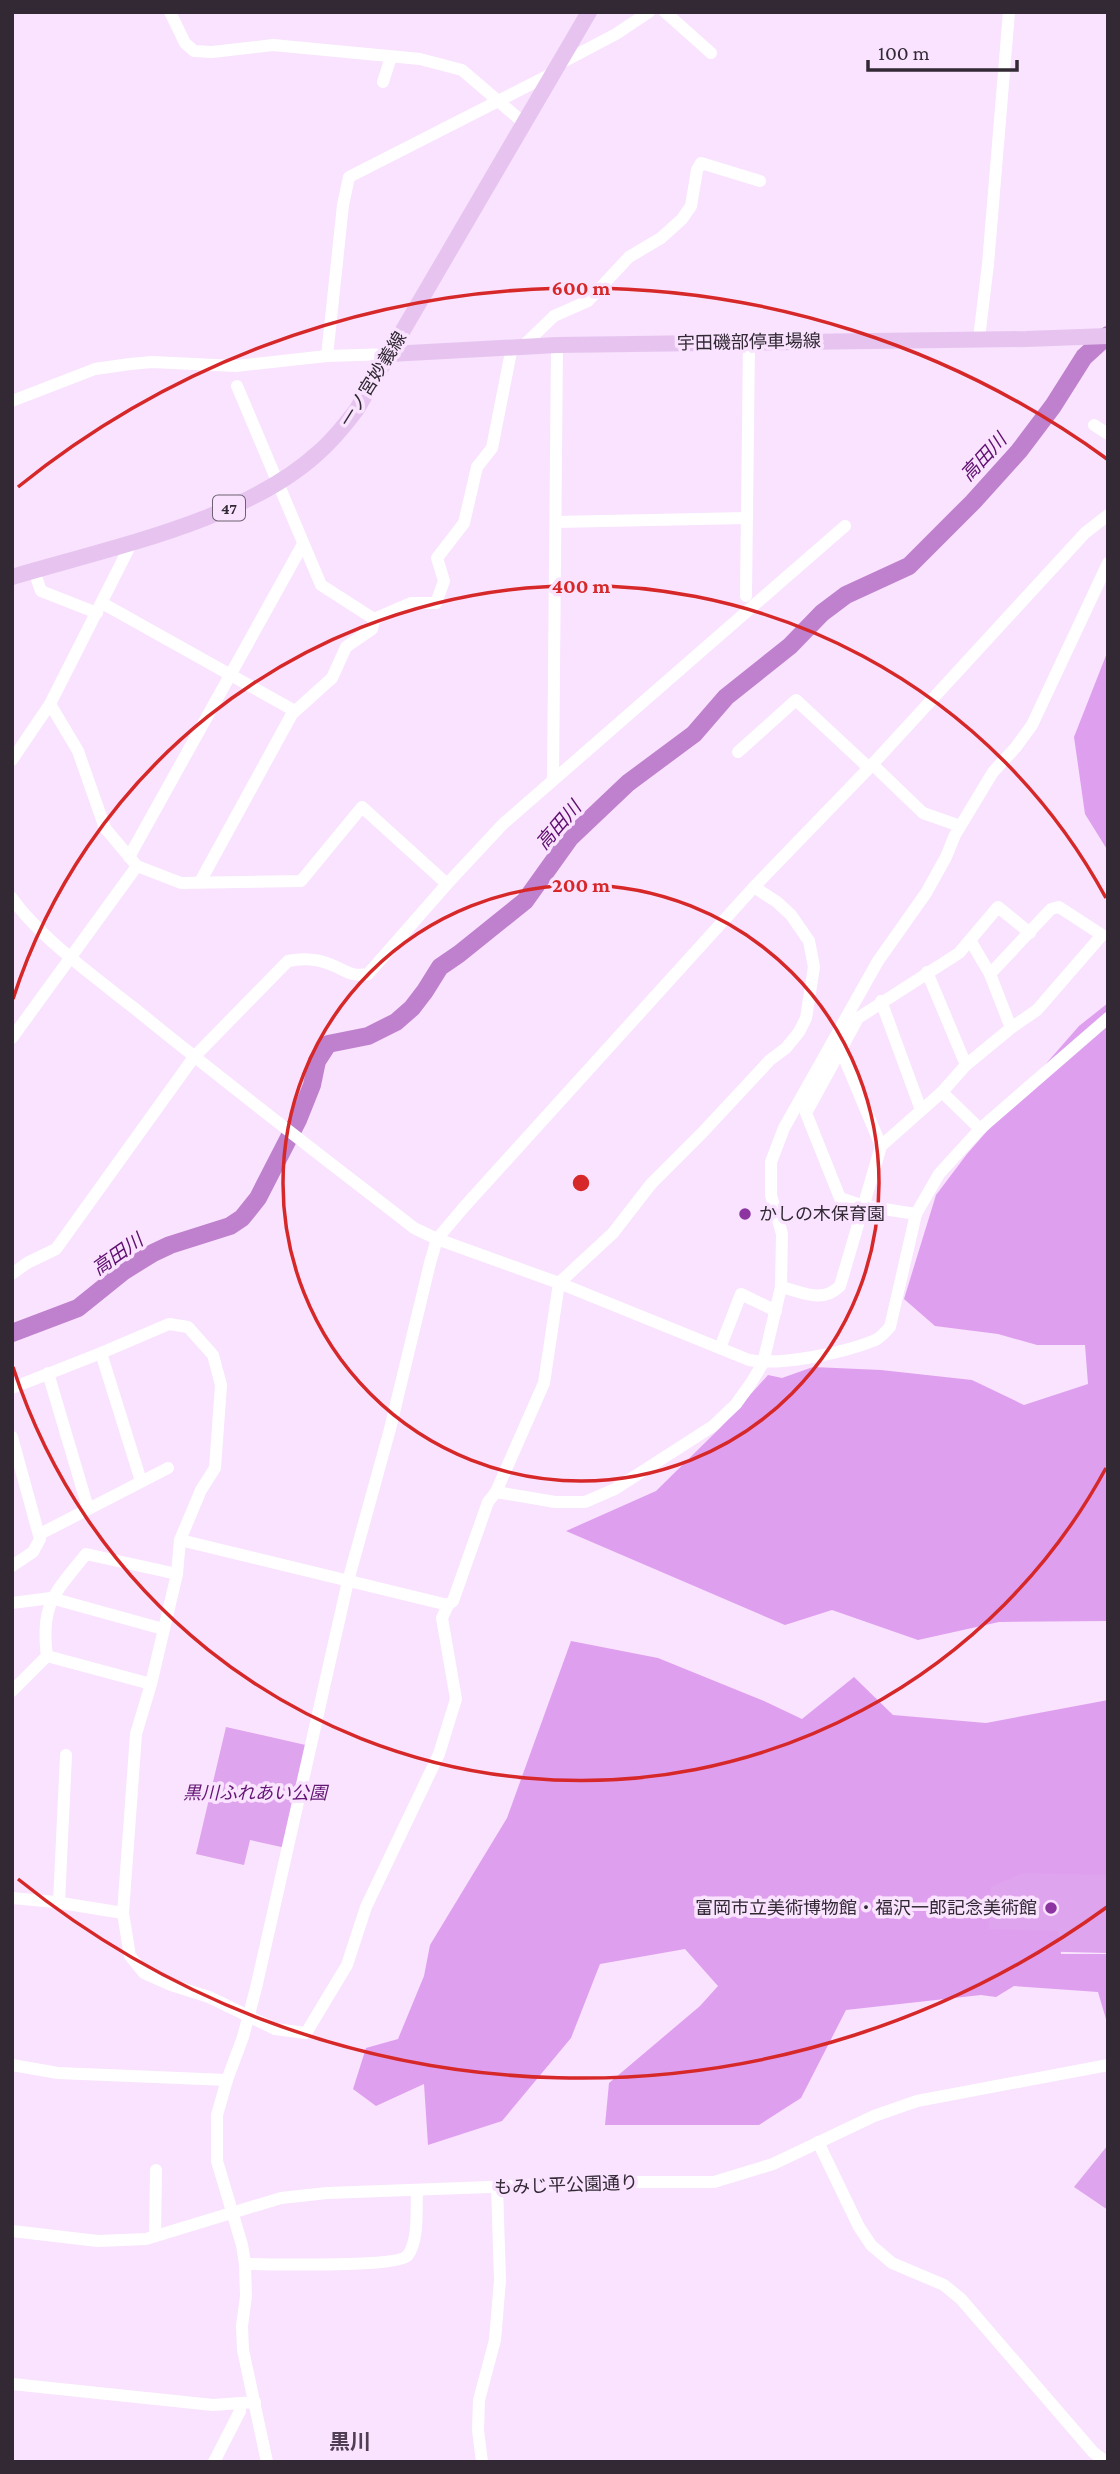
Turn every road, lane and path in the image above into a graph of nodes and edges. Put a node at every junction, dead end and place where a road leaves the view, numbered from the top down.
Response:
1 (170, 12) edge
2 (589, 12) edge
3 (649, 12) edge
4 (665, 12) edge
5 (1009, 12) edge
6 (711, 53) dead end
7 (391, 57) junction
8 (555, 69) junction
9 (383, 82) dead end
10 (497, 101) junction
11 (524, 123) junction
12 (760, 181) dead end
13 (1108, 336) edge
14 (979, 338) junction
15 (749, 342) junction
16 (557, 345) junction
17 (517, 347) junction
18 (390, 354) junction
19 (327, 356) junction
20 (237, 386) dead end
21 (12, 401) edge
22 (1094, 425) dead end
23 (1108, 433) edge
24 (277, 483) junction
25 (1108, 515) edge
26 (747, 518) junction
27 (556, 522) junction
28 (845, 526) dead end
29 (132, 542) junction
30 (303, 544) junction
31 (1108, 563) edge
32 (34, 571) junction
33 (12, 578) edge
34 (746, 596) dead end
35 (100, 608) junction
36 (374, 619) junction
37 (230, 675) junction
38 (50, 704) junction
39 (295, 711) junction
40 (738, 752) dead end
41 (12, 760) edge
42 (870, 766) junction
43 (553, 780) junction
44 (960, 826) junction
45 (133, 862) junction
46 (200, 882) junction
47 (447, 884) junction
48 (754, 887) junction
49 (12, 898) edge
50 (1030, 933) junction
51 (970, 940) junction
52 (71, 957) junction
53 (927, 972) junction
54 (989, 974) junction
55 (881, 1001) junction
56 (1108, 1018) edge
57 (1011, 1028) junction
58 (12, 1038) edge
59 (840, 1048) junction
60 (194, 1057) junction
61 (966, 1065) junction
62 (942, 1092) junction
63 (921, 1110) junction
64 (980, 1129) junction
65 (881, 1146) junction
66 (864, 1206) junction
67 (916, 1214) junction
68 (437, 1239) junction
69 (12, 1274) edge
70 (559, 1283) junction
71 (781, 1287) junction
72 (776, 1311) junction
73 (720, 1348) junction
74 (101, 1353) junction
75 (763, 1363) junction
76 (48, 1373) junction
77 (12, 1388) edge
78 (12, 1437) edge
79 (168, 1468) dead end
80 (141, 1481) junction
81 (496, 1492) junction
82 (89, 1508) junction
83 (40, 1534) junction
84 (180, 1540) junction
85 (12, 1566) edge
86 (177, 1574) junction
87 (348, 1581) junction
88 (51, 1598) junction
89 (12, 1603) edge
90 (448, 1605) junction
91 (163, 1629) junction
92 (47, 1656) junction
93 (151, 1684) junction
94 (12, 1691) edge
95 (66, 1755) dead end
96 (12, 1898) edge
97 (59, 1902) junction
98 (122, 1913) junction
99 (248, 2017) junction
100 (12, 2065) edge
101 (1108, 2065) edge
102 (227, 2080) junction
103 (818, 2142) junction
104 (156, 2169) dead end
105 (496, 2187) junction
106 (417, 2191) junction
107 (233, 2213) junction
108 (12, 2231) edge
109 (155, 2236) junction
110 (245, 2264) junction
111 (12, 2384) edge
112 (255, 2402) junction
113 (240, 2404) junction
114 (214, 2462) edge
115 (267, 2462) edge
116 (482, 2462) edge
117 (1106, 2462) edge

1 - 7 street
2 - 8 main road, 一ノ宮妙義線 / 47
3 - 8 street
4 - 6 street
5 - 14 street
7 - 9 street
7 - 10 street
8 - 10 street
8 - 11 main road, 一ノ宮妙義線 / 47
10 - 11 street
10 - 19 street
11 - 18 main road, 一ノ宮妙義線 / 47
12 - 17 street
13 - 14 main road, 宇田磯部停車場線
14 - 15 main road, 宇田磯部停車場線
15 - 16 main road, 宇田磯部停車場線
15 - 26 street
16 - 17 main road, 宇田磯部停車場線
16 - 27 street
17 - 18 main road, 宇田磯部停車場線
17 - 36 street
18 - 19 street
18 - 24 main road, 一ノ宮妙義線 / 47
19 - 21 street
20 - 24 street
22 - 23 street
24 - 29 main road, 一ノ宮妙義線 / 47
24 - 30 street
25 - 42 street
26 - 27 street
26 - 34 street
27 - 43 street
28 - 43 street
29 - 32 main road, 一ノ宮妙義線 / 47
29 - 35 street
30 - 36 street
30 - 37 street
31 - 44 street
32 - 33 main road, 一ノ宮妙義線 / 47
32 - 35 street
35 - 37 street
35 - 38 street
36 - 39 street
37 - 39 street
37 - 45 street
38 - 41 street
38 - 45 street
39 - 46 street
40 - 42 street
42 - 44 street
42 - 48 street
43 - 47 street
44 - 71 street
45 - 46 street
45 - 52 street
46 - 47 street
47 - 60 street
48 - 68 street
48 - 70 street
49 - 52 street
50 - 51 street
50 - 54 street
50 - 57 street
51 - 53 street
51 - 54 street
52 - 58 street
52 - 60 street
53 - 55 street
53 - 61 street
54 - 57 street
55 - 59 street
55 - 63 street
56 - 64 street
57 - 61 street
59 - 65 street
59 - 66 street
60 - 68 street
60 - 69 street
61 - 62 street
62 - 63 street
62 - 64 street
63 - 65 street
64 - 67 street
65 - 66 street
66 - 67 street
66 - 71 street
67 - 75 street
68 - 70 street
68 - 87 street
70 - 73 street
70 - 81 street
71 - 72 street
72 - 73 street
72 - 75 street
73 - 75 street
74 - 76 street
74 - 80 street
74 - 84 street
75 - 81 street
76 - 77 street
76 - 82 street
78 - 83 street
79 - 80 street
80 - 82 street
81 - 90 street
82 - 83 street
83 - 85 street
84 - 86 street
84 - 87 street
86 - 88 street
86 - 91 street
87 - 90 street
87 - 99 street
88 - 89 street
88 - 91 street
88 - 92 street
90 - 99 street
91 - 93 street
92 - 93 street
92 - 94 street
93 - 98 street
95 - 97 street
96 - 97 street
97 - 98 street
98 - 99 street
99 - 102 street
100 - 102 street
101 - 103 street, もみじ平公園通り
102 - 107 street
103 - 105 street, もみじ平公園通り
103 - 117 street
104 - 109 street
105 - 106 street, もみじ平公園通り
105 - 116 street
106 - 107 street, もみじ平公園通り
106 - 110 street
107 - 109 street, もみじ平公園通り
107 - 110 street
108 - 109 street, もみじ平公園通り
110 - 112 street
111 - 113 street
112 - 113 street
112 - 115 street
113 - 114 street

